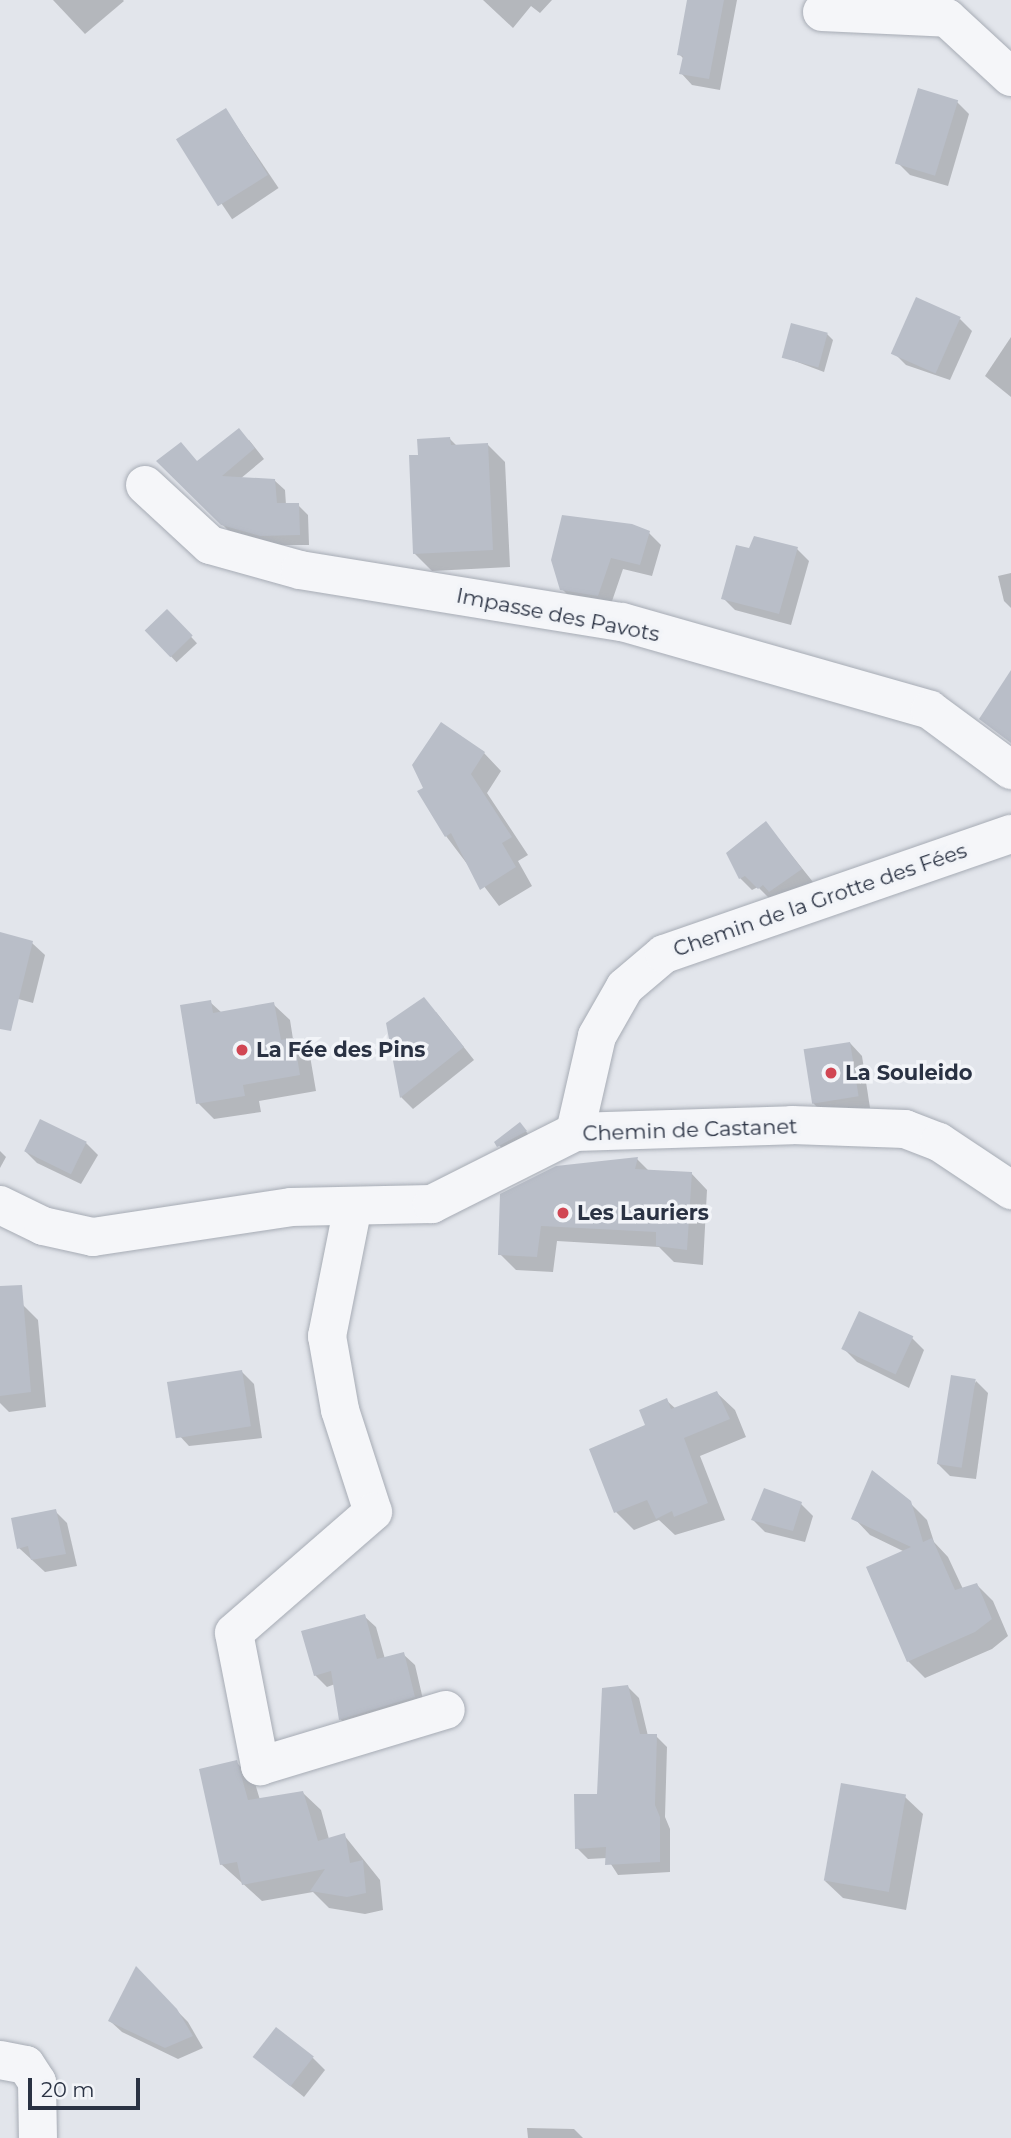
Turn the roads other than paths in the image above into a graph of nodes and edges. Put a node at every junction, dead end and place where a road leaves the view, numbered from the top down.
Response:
1 (822, 12) dead end
2 (1011, 77) edge
3 (145, 485) dead end
4 (1011, 770) edge
5 (1011, 834) edge
6 (575, 1132) junction
7 (1011, 1190) edge
8 (0, 1205) edge
9 (353, 1206) junction
10 (446, 1710) dead end
11 (0, 2060) edge
12 (38, 2138) edge

1 - 2 street
3 - 4 street, Impasse des Pavots
5 - 6 street, Chemin de la Grotte des Fées
6 - 7 street, Chemin de Castanet
6 - 9 street, Chemin de Castanet
8 - 9 street, Chemin de Castanet
9 - 10 street
11 - 12 street

